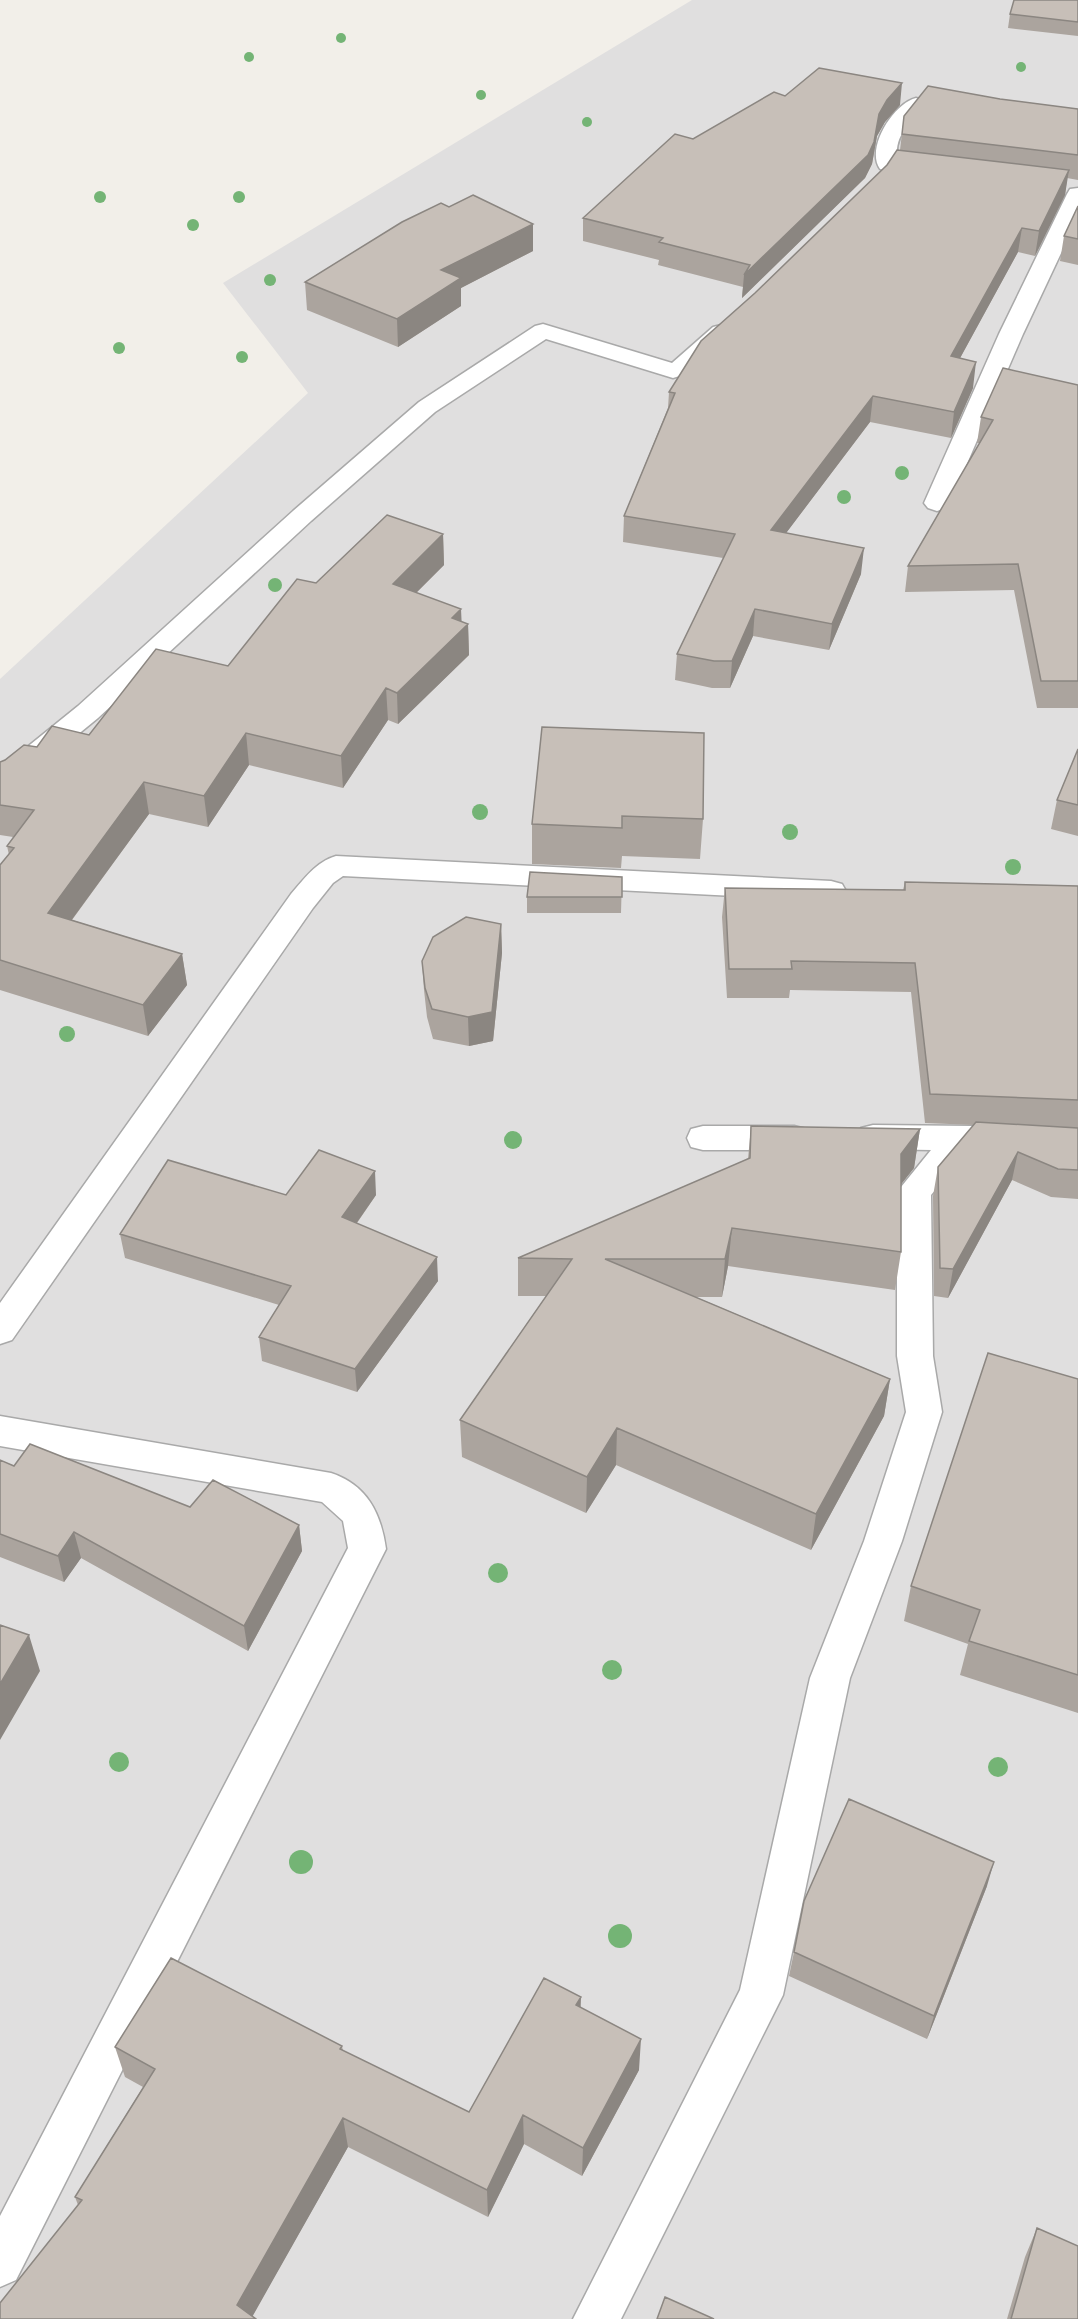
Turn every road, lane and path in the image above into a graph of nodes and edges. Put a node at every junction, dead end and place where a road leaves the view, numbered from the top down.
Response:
1 (916, 104) edge
2 (909, 168) edge
3 (1056, 185) edge
4 (1078, 188) edge
5 (1078, 194) edge
6 (735, 320) edge
7 (937, 503) dead end
8 (0, 784) edge
9 (842, 892) edge
10 (961, 1137) junction
11 (703, 1138) dead end
12 (1008, 1139) edge
13 (0, 1330) edge
14 (0, 1431) edge
15 (0, 2264) edge
16 (596, 2319) edge

1 - 2 street
3 - 4 street
5 - 7 street
6 - 8 street
9 - 13 street
10 - 11 street
10 - 12 street
10 - 16 street
14 - 15 street

